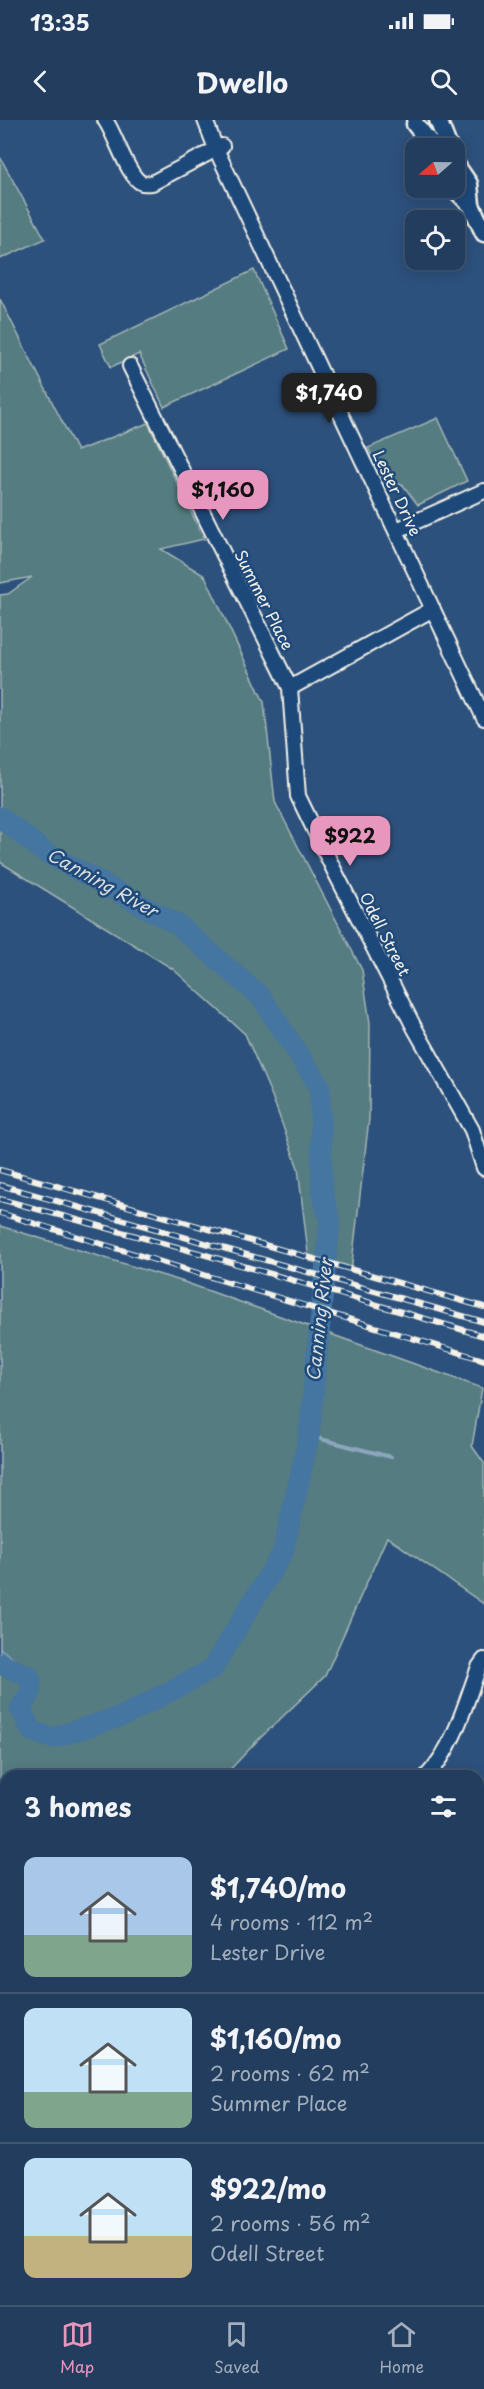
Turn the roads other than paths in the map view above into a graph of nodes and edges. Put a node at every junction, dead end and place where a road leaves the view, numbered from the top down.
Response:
1 (105, 120) edge
2 (205, 120) edge
3 (436, 120) edge
4 (412, 122) edge
5 (426, 138) edge
6 (444, 138) edge
7 (219, 147) junction
8 (465, 178) edge
9 (464, 198) edge
10 (471, 205) junction
11 (484, 233) edge
12 (130, 366) dead end
13 (484, 490) edge
14 (397, 530) junction
15 (433, 609) junction
16 (290, 688) junction
17 (484, 718) edge
18 (484, 1168) edge
19 (484, 1660) edge
20 (432, 1770) edge

1 - 7 street
2 - 7 street, Lester Drive
3 - 4 main road
3 - 6 main road
4 - 5 main road
7 - 14 street, Lester Drive
8 - 10 main road
9 - 10 main road
10 - 11 main road
12 - 16 street, Summer Place
13 - 14 street
14 - 15 street, Lester Drive
15 - 16 street
15 - 17 street, Lester Drive
16 - 18 street, Odell Street
19 - 20 street

